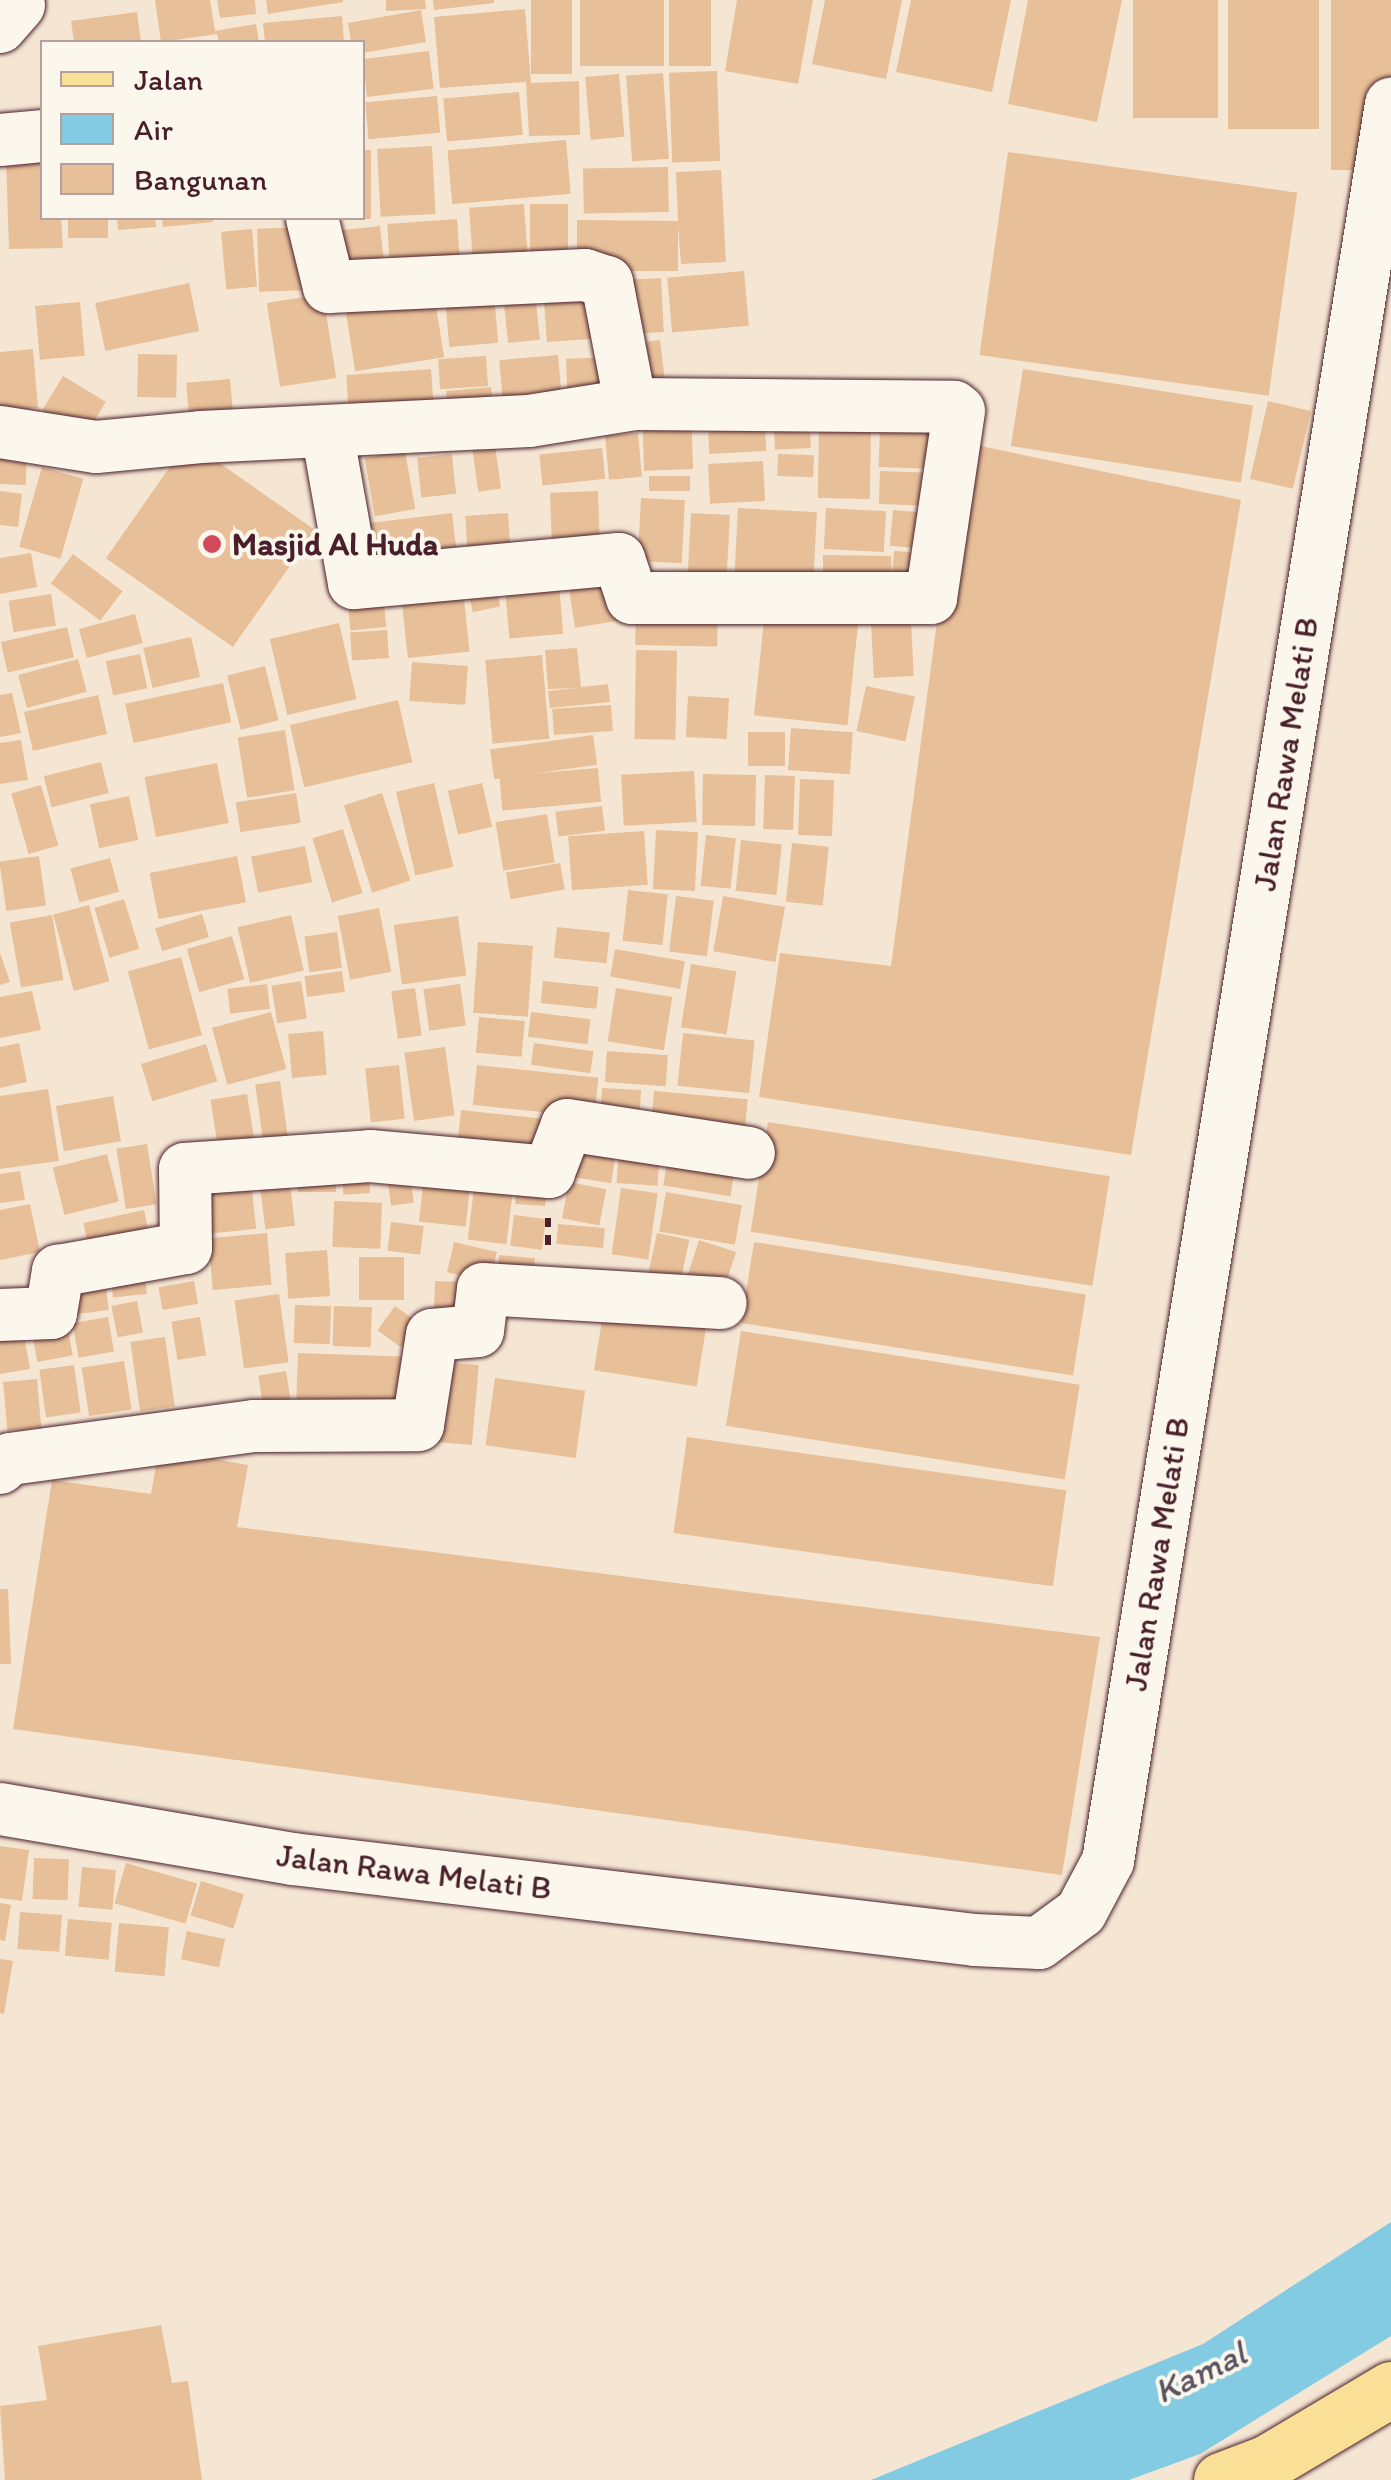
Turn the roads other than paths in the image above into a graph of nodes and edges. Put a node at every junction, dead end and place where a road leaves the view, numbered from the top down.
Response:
1 (1391, 104) edge
2 (40, 136) edge
3 (0, 140) edge
4 (312, 220) edge
5 (636, 404) junction
6 (327, 431) junction
7 (0, 432) edge
8 (749, 1154) dead end
9 (721, 1303) dead end
10 (0, 1315) edge
11 (0, 1468) edge
12 (0, 1808) edge
13 (1391, 2389) edge
14 (1255, 2474) edge

1 - 12 street, Jalan Rawa Melati B
2 - 3 street
4 - 5 street
5 - 6 street
5 - 6 street
6 - 7 street
8 - 10 street
9 - 11 street
13 - 14 main road

